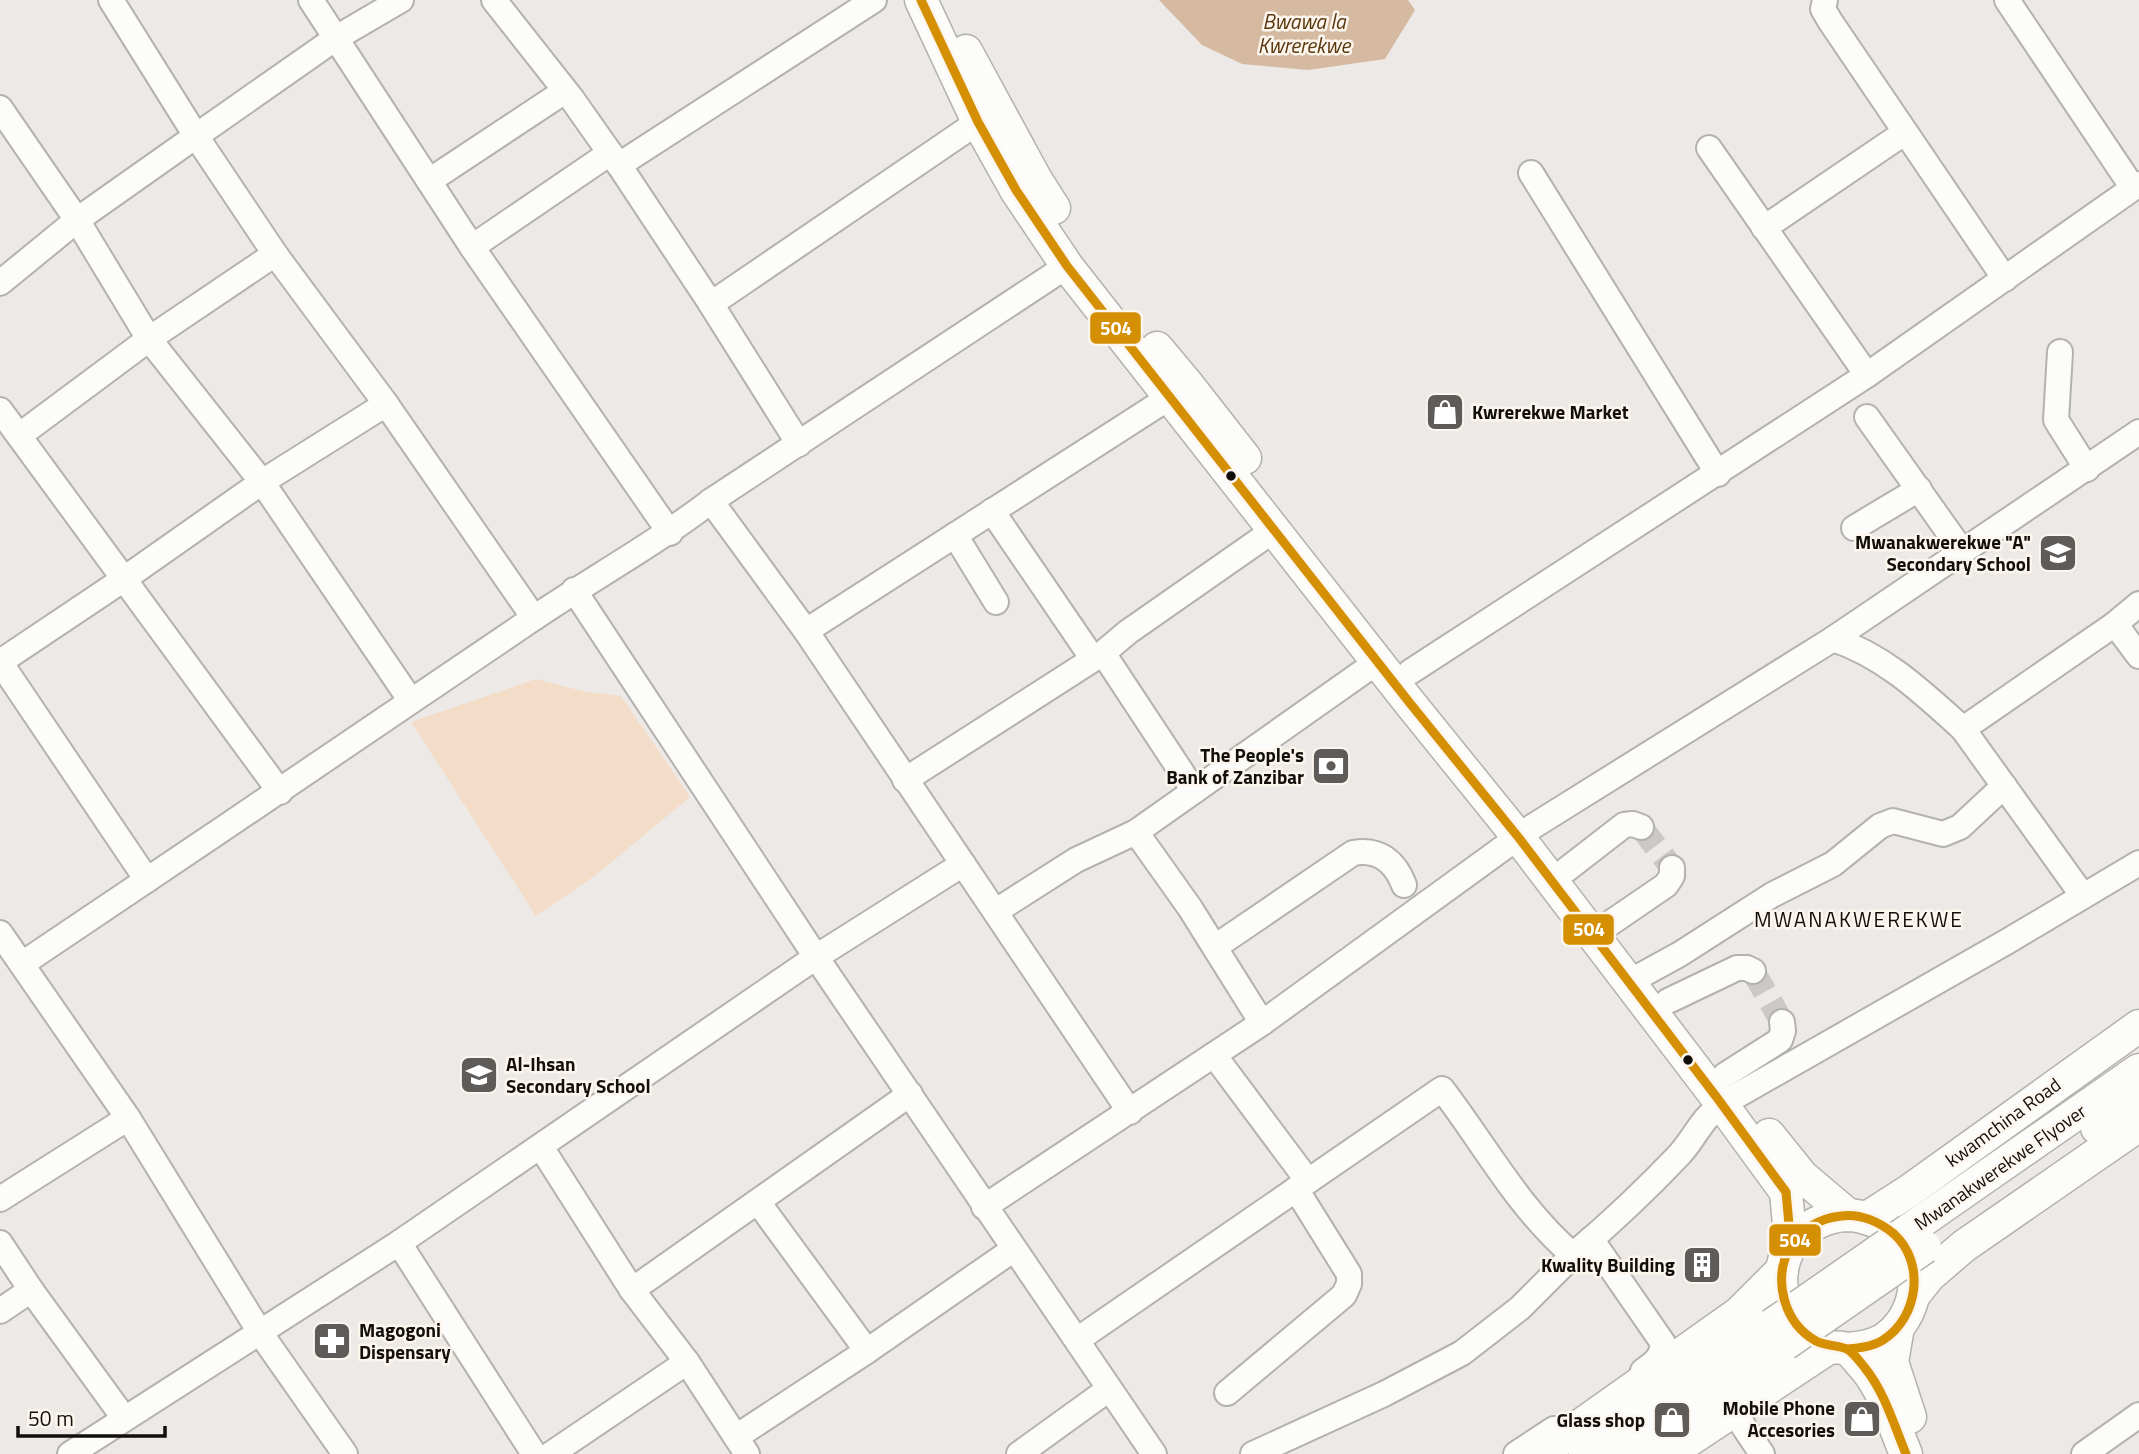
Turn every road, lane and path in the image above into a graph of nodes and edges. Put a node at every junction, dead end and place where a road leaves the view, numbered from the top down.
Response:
1 (111, 0) edge
2 (311, 0) edge
3 (401, 0) edge
4 (494, 0) edge
5 (874, 0) edge
6 (921, 0) edge
7 (941, 0) edge
8 (1825, 0) edge
9 (2007, 0) edge
10 (336, 38) junction
11 (565, 91) junction
12 (0, 108) edge
13 (978, 122) junction
14 (1905, 132) junction
15 (196, 136) junction
16 (1709, 148) dead end
17 (614, 159) junction
18 (1531, 173) dead end
19 (429, 181) junction
20 (2136, 186) edge
21 (77, 220) junction
22 (1764, 228) junction
23 (472, 247) junction
24 (275, 254) junction
25 (1067, 266) junction
26 (2005, 279) junction
27 (0, 283) edge
28 (711, 304) junction
29 (149, 339) junction
30 (2060, 352) dead end
31 (1867, 375) junction
32 (1170, 397) junction
33 (386, 404) junction
34 (0, 410) edge
35 (1867, 417) dead end
36 (2139, 432) edge
37 (20, 435) junction
38 (799, 444) junction
39 (2087, 469) junction
40 (1718, 474) junction
41 (261, 482) junction
42 (1919, 489) junction
43 (711, 501) junction
44 (992, 511) junction
45 (1854, 528) dead end
46 (1274, 530) junction
47 (670, 533) junction
48 (955, 535) junction
49 (1962, 551) junction
50 (124, 579) junction
51 (574, 590) junction
52 (996, 602) dead end
53 (2139, 604) edge
54 (534, 618) junction
55 (2115, 624) junction
56 (806, 631) junction
57 (1833, 639) junction
58 (1098, 656) junction
59 (2139, 656) edge
60 (0, 662) edge
61 (1377, 662) junction
62 (1410, 672) junction
63 (411, 702) junction
64 (1963, 729) junction
65 (905, 779) junction
66 (2004, 786) junction
67 (1194, 791) junction
68 (280, 792) junction
69 (1641, 827) dead end
70 (1136, 832) junction
71 (1526, 832) junction
72 (2139, 863) edge
73 (963, 864) junction
74 (1672, 869) dead end
75 (1566, 870) junction
76 (148, 880) junction
77 (1404, 885) dead end
78 (2083, 896) junction
79 (996, 911) junction
80 (1609, 924) junction
81 (0, 933) edge
82 (1214, 947) junction
83 (816, 957) junction
84 (22, 964) junction
85 (1752, 971) dead end
86 (1637, 976) junction
87 (1668, 1001) junction
88 (1782, 1022) dead end
89 (1262, 1023) junction
90 (2139, 1026) edge
91 (1214, 1055) junction
92 (2139, 1070) edge
93 (1729, 1091) junction
94 (910, 1094) junction
95 (2139, 1099) edge
96 (1130, 1112) junction
97 (128, 1118) junction
98 (2139, 1125) edge
99 (541, 1147) junction
100 (1302, 1185) junction
101 (0, 1199) edge
102 (758, 1202) junction
103 (984, 1207) junction
104 (1857, 1216) junction
105 (1917, 1239) junction
106 (0, 1243) edge
107 (399, 1243) junction
108 (1582, 1247) junction
109 (1014, 1249) junction
110 (1786, 1258) junction
111 (31, 1290) junction
112 (632, 1290) junction
113 (1914, 1295) junction
114 (0, 1311) edge
115 (1898, 1327) junction
116 (261, 1334) junction
117 (1779, 1335) junction
118 (1077, 1340) junction
119 (1839, 1348) junction
120 (867, 1351) junction
121 (687, 1362) junction
122 (1109, 1389) junction
123 (1227, 1393) dead end
124 (1734, 1412) junction
125 (2139, 1415) edge
126 (124, 1418) junction
127 (741, 1445) edge
128 (70, 1454) edge
129 (345, 1454) edge
130 (534, 1454) edge
131 (551, 1454) edge
132 (1019, 1454) edge
133 (1154, 1454) edge
134 (1253, 1454) edge
135 (1516, 1454) edge
136 (1540, 1454) edge
137 (1585, 1454) edge
138 (1626, 1454) edge
139 (1668, 1454) edge
140 (1762, 1454) edge
141 (1906, 1454) edge
142 (1924, 1454) edge
143 (2084, 1454) edge

1 - 15 street
2 - 10 street
3 - 10 street
4 - 11 street
5 - 17 street
6 - 13 main road
7 - 62 main road
8 - 14 street
9 - 20 street
10 - 15 street
10 - 19 street
11 - 17 street
11 - 19 street
12 - 21 street
13 - 25 main road
13 - 28 street
14 - 22 street
14 - 26 street
15 - 21 street
15 - 24 street
16 - 22 street
17 - 23 street
17 - 28 street
18 - 40 street
19 - 23 street
20 - 26 street
21 - 27 street
21 - 29 street
22 - 31 street
23 - 47 street
24 - 29 street
24 - 33 street
25 - 32 main road
25 - 38 street
26 - 31 street
28 - 38 street
29 - 37 street
29 - 41 street
30 - 39 street
31 - 40 street
32 - 44 street
32 - 46 main road
33 - 41 street
33 - 54 street
34 - 37 street
35 - 42 street
36 - 39 street
37 - 50 street
38 - 43 street
39 - 49 street
40 - 62 street
41 - 50 street
41 - 63 street
42 - 45 street
42 - 49 street
43 - 47 street
43 - 56 street
44 - 48 street
44 - 58 street
46 - 58 street
46 - 61 main road
47 - 51 street
48 - 52 street
48 - 56 street
49 - 57 street
50 - 60 street
50 - 68 street
51 - 54 street
51 - 83 street
53 - 55 street
54 - 63 street
55 - 59 street
55 - 64 street
56 - 65 street
57 - 64 street
57 - 71 street
58 - 65 street
58 - 67 street
60 - 76 street
61 - 67 street
61 - 71 main road
62 - 71 main road
63 - 68 street
64 - 66 street
65 - 73 street
66 - 78 street
66 - 86 street
67 - 70 street
68 - 76 street
69 - 75 street
70 - 79 street
70 - 82 street
71 - 75 main road
71 - 86 main road
71 - 89 street
72 - 78 street
73 - 79 street
73 - 83 street
74 - 80 street
75 - 80 main road
76 - 84 street
77 - 82 street
78 - 93 street
79 - 96 street
80 - 86 main road
81 - 84 street
82 - 89 street
83 - 94 street
83 - 99 street
84 - 97 street
85 - 87 street
86 - 87 main road
86 - 93 main road
87 - 93 main road
88 - 93 street
89 - 91 street
90 - 104 main road, kwamchina Road
91 - 96 street
91 - 100 street
92 - 105 main road, Mwanakwerekwe Flyover
93 - 104 main road
93 - 108 street
93 - 110 main road
94 - 102 street
94 - 103 street
95 - 105 main road, Mwanakwerekwe Flyover
96 - 103 street
97 - 101 street
97 - 116 street
98 - 113 main road
99 - 107 street
99 - 112 street
100 - 108 street
100 - 118 street
100 - 123 street
102 - 112 street
102 - 120 street
103 - 109 street
104 - 110 main road
104 - 113 main road
105 - 117 main road, Mwanakwerekwe Flyover, bridge
106 - 111 street
107 - 116 street
107 - 130 street
108 - 134 street
108 - 135 street
109 - 118 street
109 - 120 street
110 - 119 main road
110 - 136 main road
111 - 114 street
111 - 126 street
112 - 121 street
113 - 115 main road
115 - 119 main road
115 - 142 main road
116 - 126 street
116 - 129 street
117 - 137 main road, Mwanakwerekwe Flyover
117 - 138 main road, Mwanakwerekwe Flyover
118 - 122 street
119 - 124 main road
119 - 141 main road
120 - 127 street
121 - 127 street
121 - 131 street
122 - 132 street
122 - 133 street
124 - 139 main road
124 - 140 street
125 - 143 street
126 - 128 street

